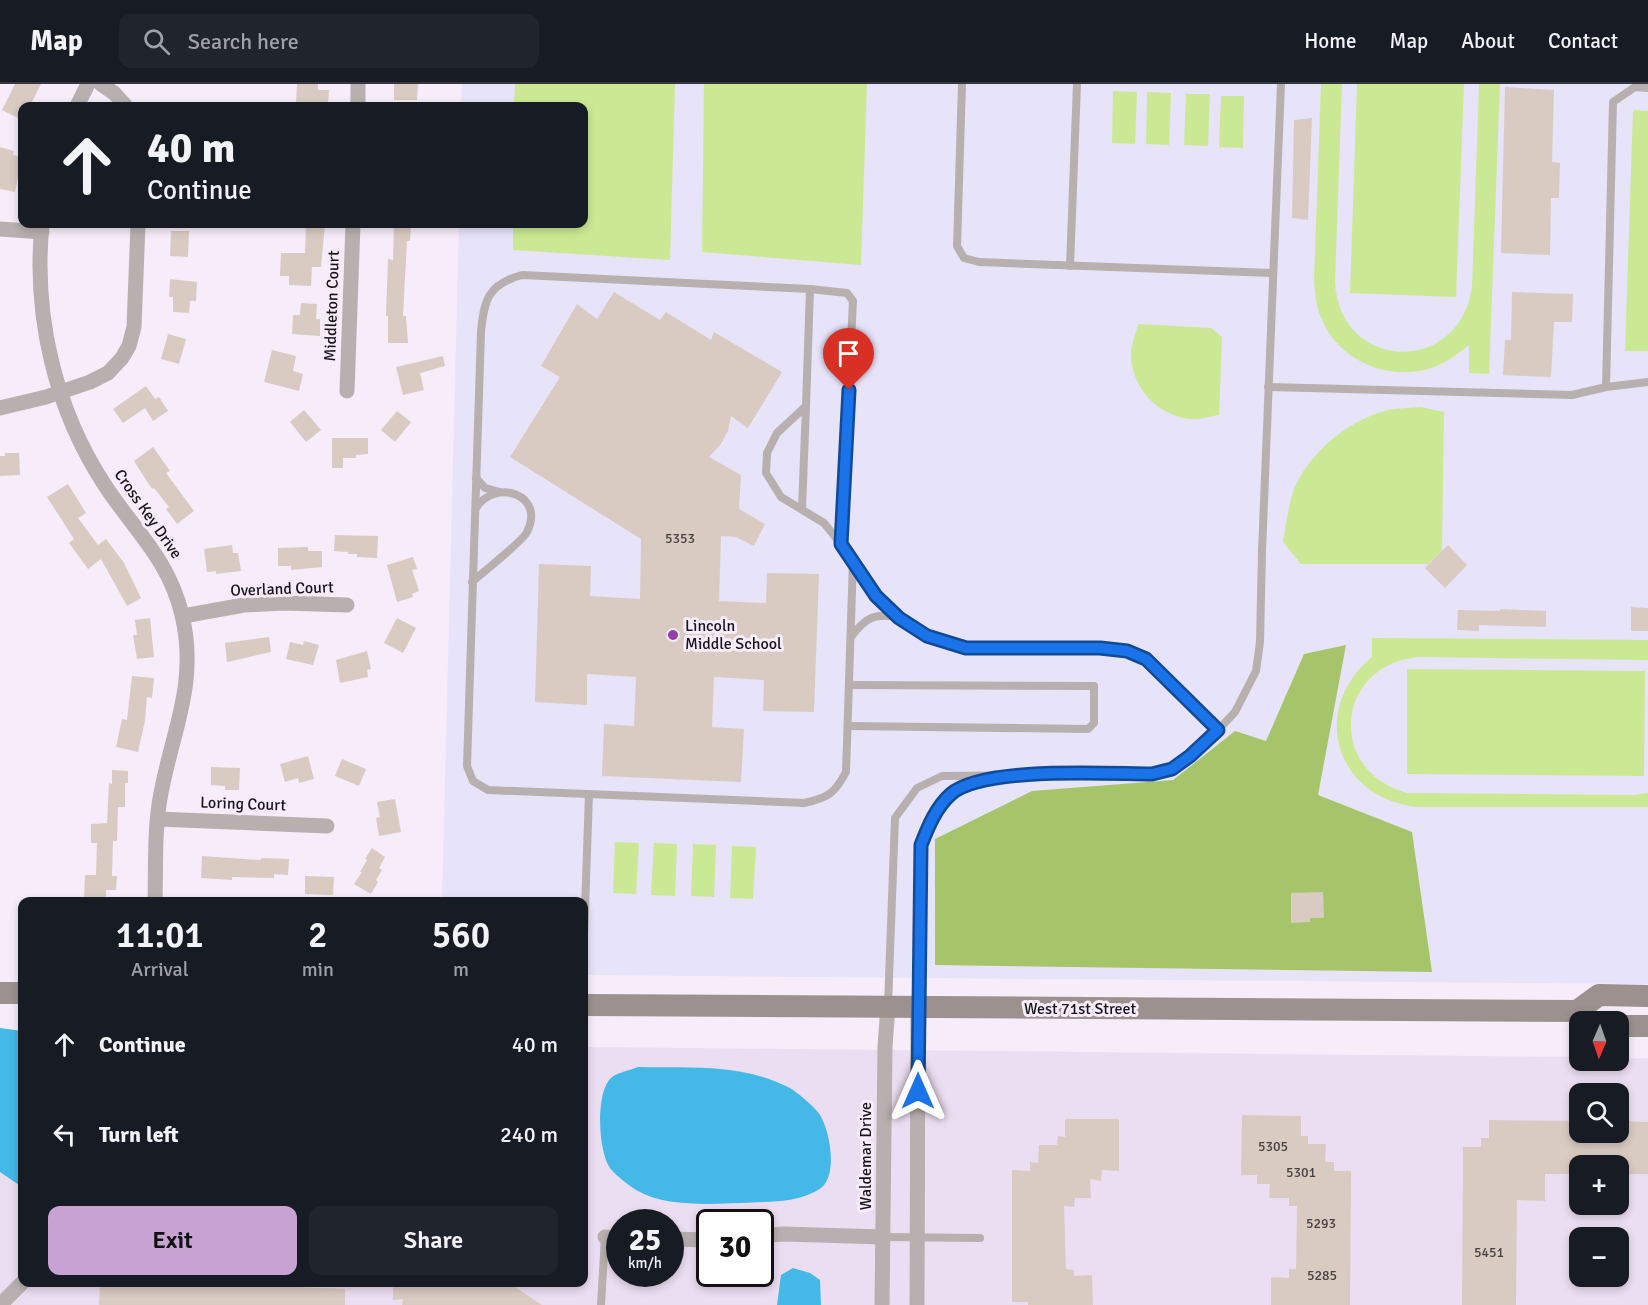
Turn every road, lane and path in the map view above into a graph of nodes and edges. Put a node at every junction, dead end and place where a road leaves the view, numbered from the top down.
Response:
1 (88, 84) edge
2 (101, 84) edge
3 (358, 84) edge
4 (962, 84) edge
5 (1077, 84) edge
6 (1281, 84) edge
7 (1648, 88) edge
8 (79, 102) edge
9 (122, 102) edge
10 (358, 102) edge
11 (42, 228) edge
12 (138, 228) edge
13 (353, 228) edge
14 (0, 229) edge
15 (1070, 266) junction
16 (1273, 273) junction
17 (810, 289) junction
18 (1648, 382) edge
19 (1268, 387) junction
20 (1606, 387) junction
21 (61, 391) junction
22 (347, 391) dead end
23 (806, 406) junction
24 (0, 408) edge
25 (476, 478) junction
26 (500, 492) junction
27 (802, 508) junction
28 (474, 510) junction
29 (841, 544) junction
30 (853, 560) junction
31 (472, 582) junction
32 (347, 605) dead end
33 (183, 616) junction
34 (899, 618) junction
35 (851, 637) junction
36 (849, 685) junction
37 (848, 726) junction
38 (1218, 730) junction
39 (1019, 774) junction
40 (589, 794) junction
41 (158, 819) junction
42 (327, 826) dead end
43 (155, 897) edge
44 (585, 897) edge
45 (0, 993) edge
46 (18, 993) edge
47 (1648, 996) edge
48 (588, 1005) edge
49 (888, 1007) junction
50 (918, 1007) junction
51 (1588, 1011) edge
52 (1569, 1016) edge
53 (1629, 1026) edge
54 (1648, 1026) edge
55 (774, 1235) edge
56 (884, 1237) junction
57 (917, 1238) junction
58 (980, 1238) dead end
59 (606, 1278) edge
60 (18, 1287) edge
61 (0, 1305) edge
62 (602, 1305) edge
63 (882, 1305) edge
64 (917, 1305) edge

1 - 8 street
2 - 9 street
3 - 10 street
4 - 15 lane
5 - 15 lane
6 - 16 lane
7 - 20 lane
11 - 14 street
11 - 21 street, Cross Key Drive
12 - 21 street
13 - 22 street, Middleton Court
15 - 16 lane
16 - 19 lane
17 - 23 lane
17 - 25 lane
17 - 29 lane
18 - 20 lane
19 - 20 lane
19 - 38 lane
21 - 24 street
21 - 33 street, Cross Key Drive
23 - 27 lane
23 - 27 lane
25 - 26 lane
25 - 28 lane
26 - 28 lane
26 - 31 lane
27 - 29 lane
28 - 31 lane
29 - 30 lane
30 - 34 lane
30 - 35 lane
31 - 40 lane
32 - 33 street, Overland Court
33 - 41 street, Cross Key Drive
34 - 35 lane
34 - 38 lane
35 - 36 lane
36 - 37 lane
36 - 37 lane
37 - 40 lane
38 - 39 lane
39 - 49 lane
39 - 50 lane
40 - 44 lane
41 - 42 street, Loring Court
41 - 43 street, Cross Key Drive
45 - 46 main road
47 - 51 main road, West 71st Street
48 - 49 main road, West 71st Street
49 - 50 main road, West 71st Street
49 - 56 street, Waldemar Drive
50 - 52 main road, West 71st Street
50 - 57 street
53 - 54 main road
55 - 56 street
56 - 57 lane
56 - 63 street, Waldemar Drive
57 - 58 lane
57 - 64 street
59 - 62 lane
60 - 61 street

